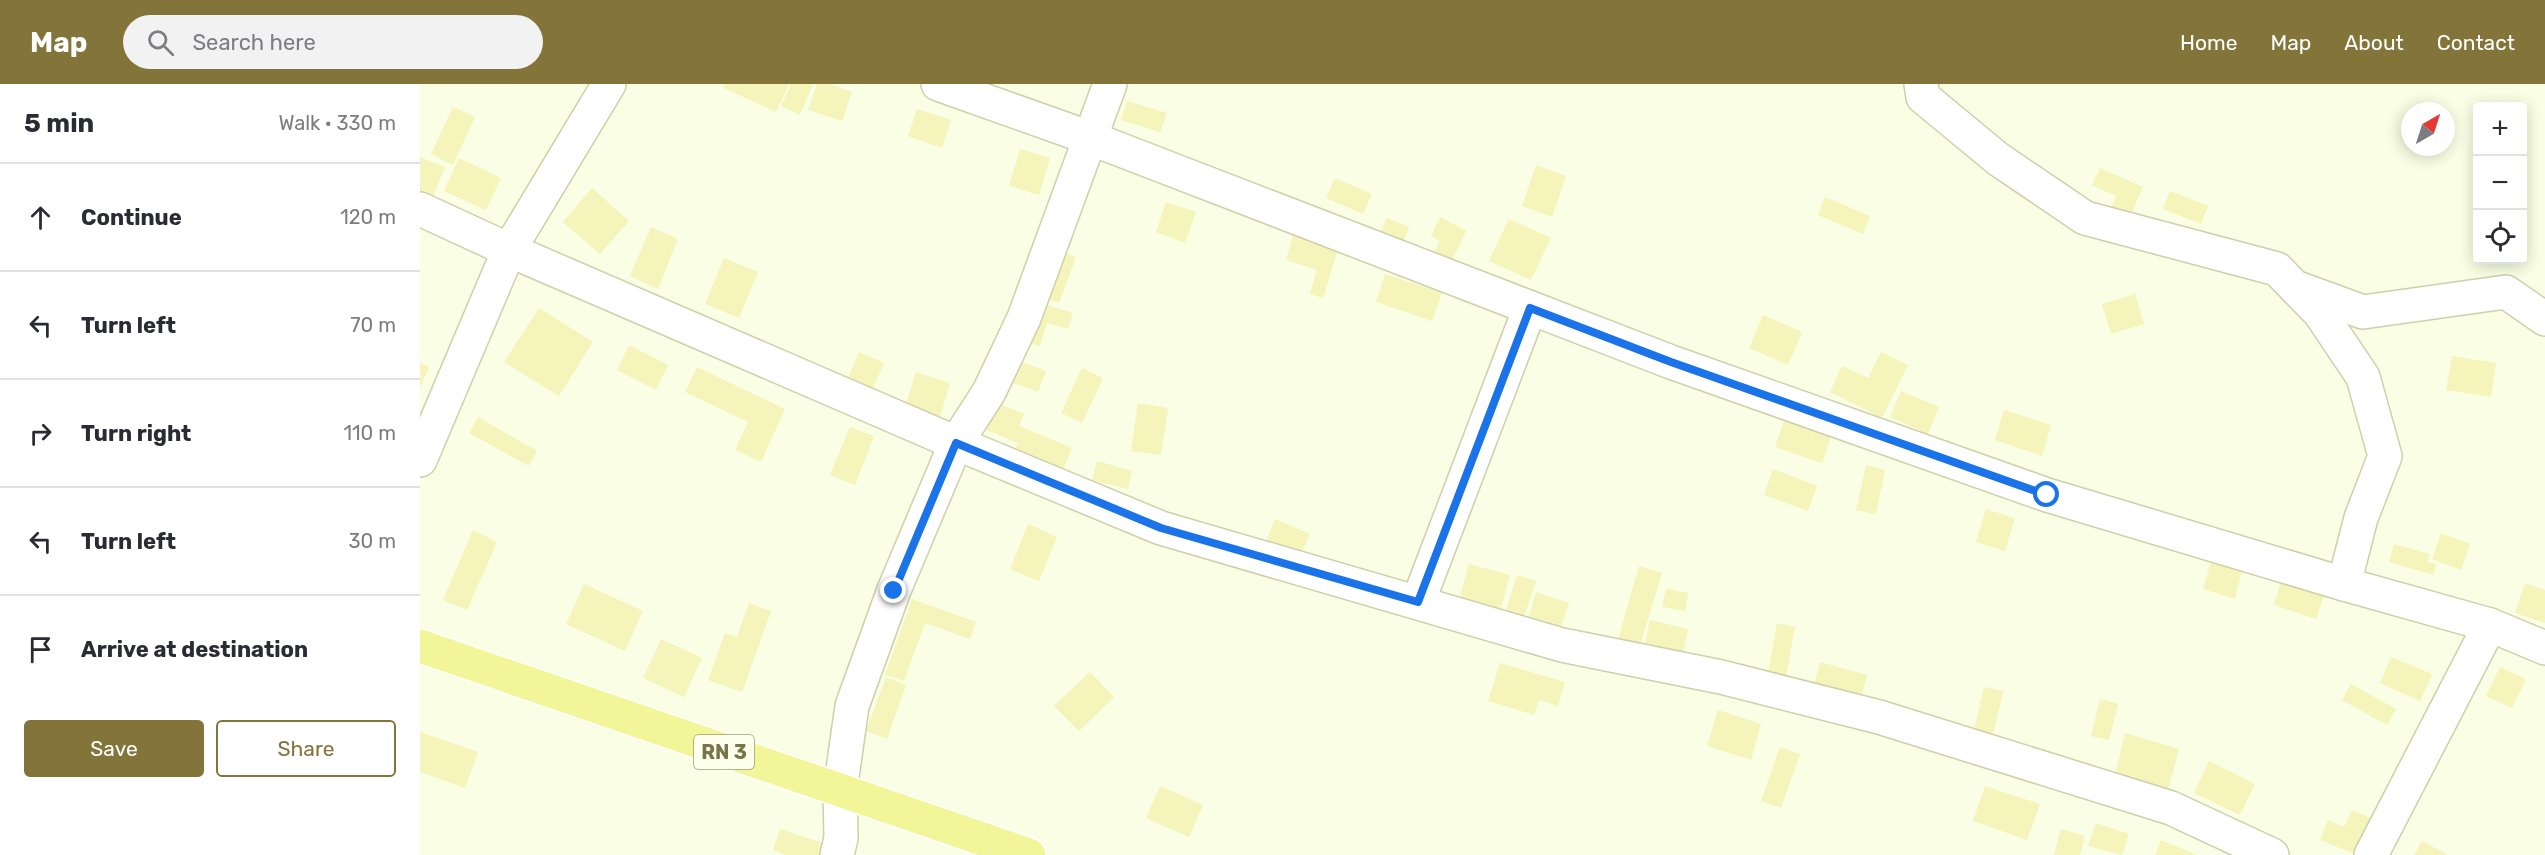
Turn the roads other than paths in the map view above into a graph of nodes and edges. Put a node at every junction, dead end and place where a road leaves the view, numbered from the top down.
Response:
1 (609, 84) edge
2 (938, 84) edge
3 (1110, 84) edge
4 (1921, 84) edge
5 (1090, 138) junction
6 (420, 209) edge
7 (509, 250) junction
8 (2296, 288) junction
9 (1530, 308) junction
10 (2545, 320) edge
11 (956, 443) junction
12 (420, 460) edge
13 (2344, 584) junction
14 (1418, 602) junction
15 (2490, 625) junction
16 (420, 646) edge
17 (2545, 648) edge
18 (840, 791) junction
19 (837, 855) edge
20 (1029, 855) edge
21 (2272, 855) edge
22 (2371, 855) edge

1 - 7 street
2 - 5 street
3 - 5 street
4 - 8 street
5 - 9 street
5 - 11 street
6 - 7 street
7 - 11 street
7 - 12 street
8 - 10 street
8 - 13 street
9 - 13 street
9 - 14 street
11 - 14 street
11 - 18 street
13 - 15 street
14 - 21 street
15 - 17 street
15 - 22 street
16 - 18 highway, RN 3
18 - 19 street
18 - 20 highway, RN 3

